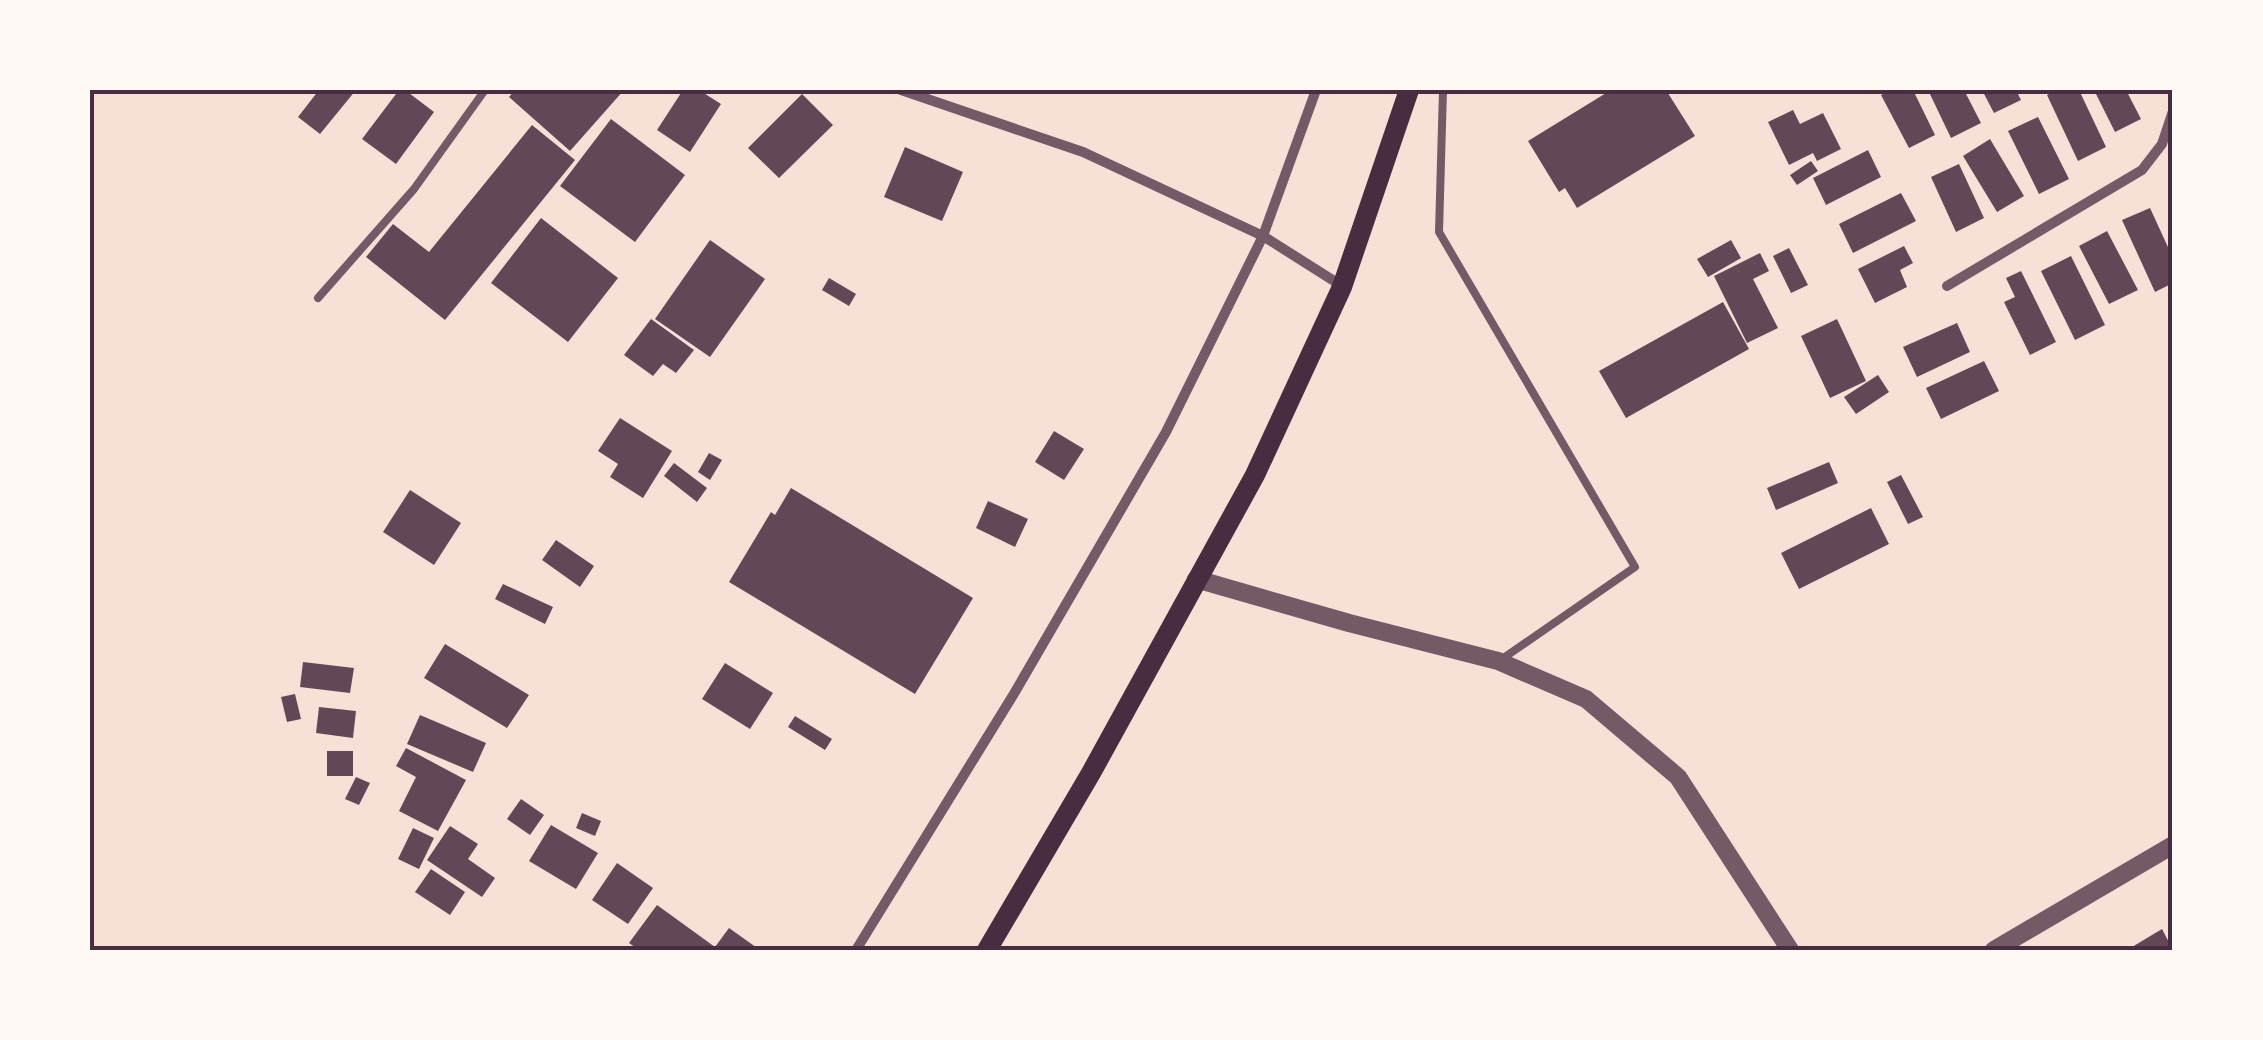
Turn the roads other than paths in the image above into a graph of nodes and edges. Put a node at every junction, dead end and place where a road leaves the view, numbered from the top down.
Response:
1 (484, 90) edge
2 (901, 90) edge
3 (1316, 90) edge
4 (1409, 90) edge
5 (1443, 90) edge
6 (2173, 111) edge
7 (1263, 236) junction
8 (1342, 286) junction
9 (1947, 286) dead end
10 (318, 298) dead end
11 (1196, 580) junction
12 (1498, 662) junction
13 (2173, 845) edge
14 (856, 950) edge
15 (986, 950) edge
16 (1790, 950) edge
17 (1994, 950) edge

1 - 10 lane
2 - 7 street
3 - 7 street
4 - 8 main road
5 - 12 lane
6 - 9 street
7 - 8 street
7 - 14 street
8 - 11 main road
11 - 12 street
11 - 15 main road
12 - 16 street
13 - 17 street

